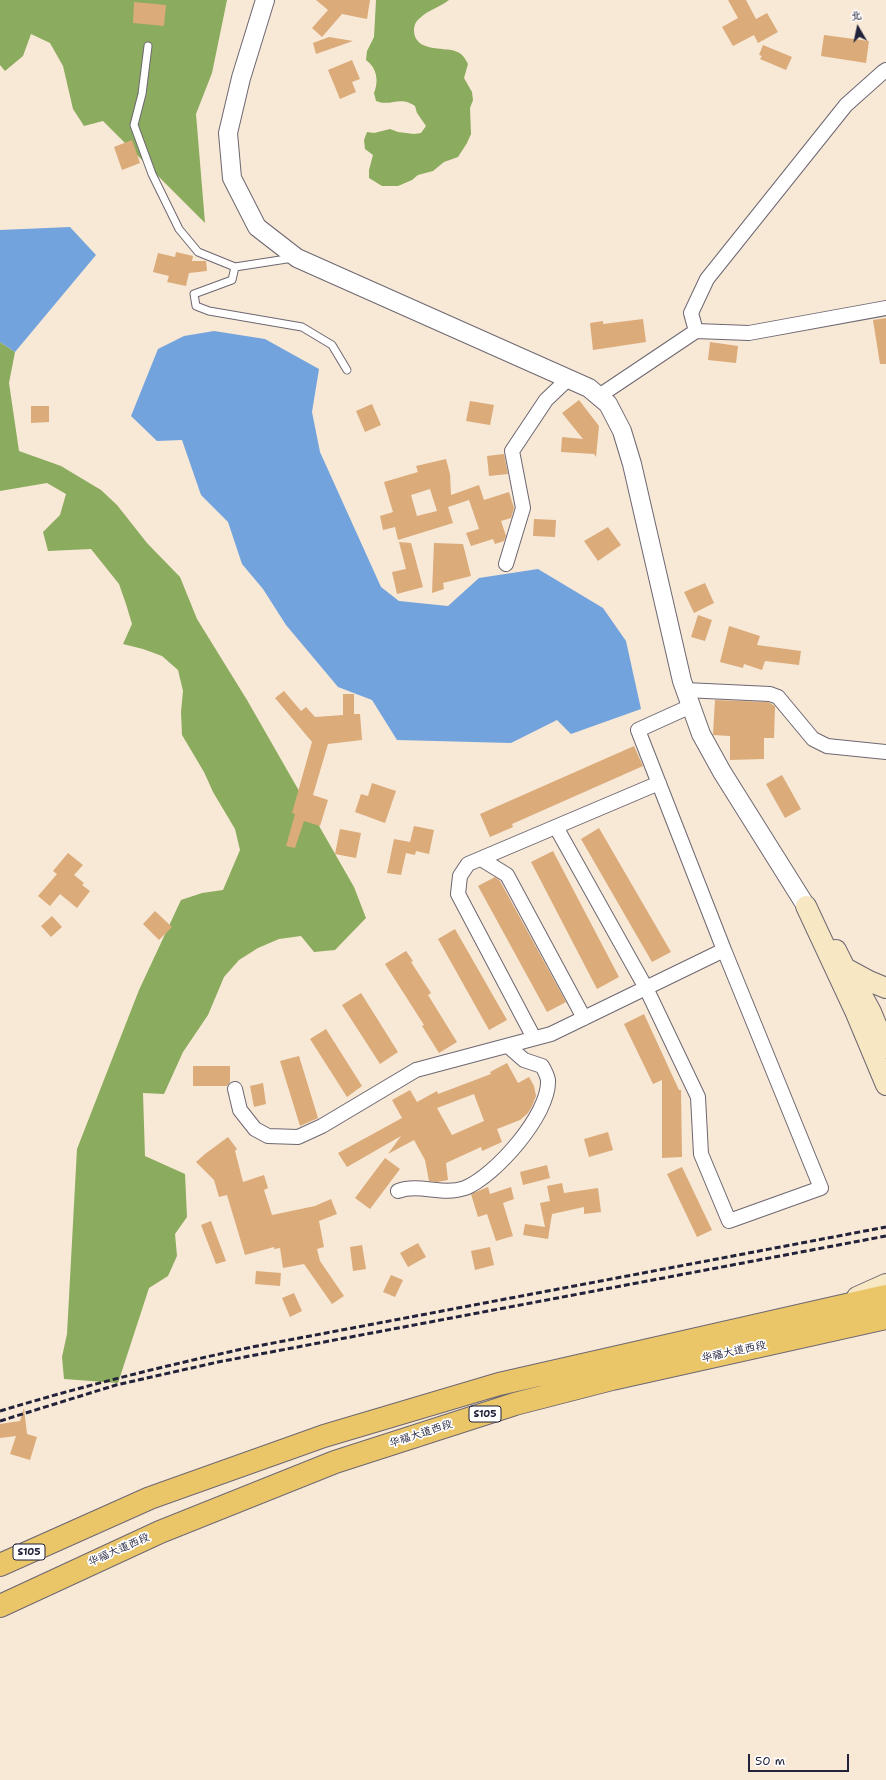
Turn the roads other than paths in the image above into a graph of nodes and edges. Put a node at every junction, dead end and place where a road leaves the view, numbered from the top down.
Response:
1 (265, 0) edge
2 (148, 46) dead end
3 (886, 70) edge
4 (297, 258) junction
5 (236, 267) junction
6 (886, 308) edge
7 (696, 331) junction
8 (347, 370) dead end
9 (568, 379) junction
10 (599, 396) junction
11 (506, 564) dead end
12 (688, 698) junction
13 (886, 752) edge
14 (659, 784) junction
15 (556, 827) junction
16 (481, 859) junction
17 (806, 906) junction
18 (724, 950) junction
19 (845, 968) junction
20 (646, 988) junction
21 (886, 988) edge
22 (584, 1018) junction
23 (534, 1038) junction
24 (508, 1046) junction
25 (886, 1048) edge
26 (886, 1085) edge
27 (235, 1089) dead end
28 (398, 1191) dead end
29 (886, 1284) edge
30 (886, 1296) edge
31 (836, 1307) junction
32 (886, 1318) edge
33 (886, 1323) edge
34 (862, 1324) junction
35 (0, 1565) edge
36 (0, 1606) edge

1 - 4 street
2 - 5 lane
3 - 7 street
4 - 5 lane
4 - 9 street
5 - 8 lane
6 - 7 street
7 - 10 street
9 - 10 street
9 - 11 street
10 - 12 street
12 - 13 street
12 - 14 street
12 - 17 street
14 - 15 street
14 - 18 street
15 - 16 street
15 - 20 street
16 - 22 street
16 - 23 street
17 - 19 main road
17 - 26 main road
18 - 20 street
18 - 20 street
19 - 21 main road
19 - 25 main road
20 - 22 street
22 - 23 street
23 - 24 street
24 - 27 street
24 - 28 street
29 - 31 main road
30 - 31 main road, 华福大道西段 / S105
31 - 35 main road, 华福大道西段 / S105
32 - 34 main road, 华福大道西段 / S105
33 - 34 main road
34 - 36 main road, 华福大道西段 / S105

